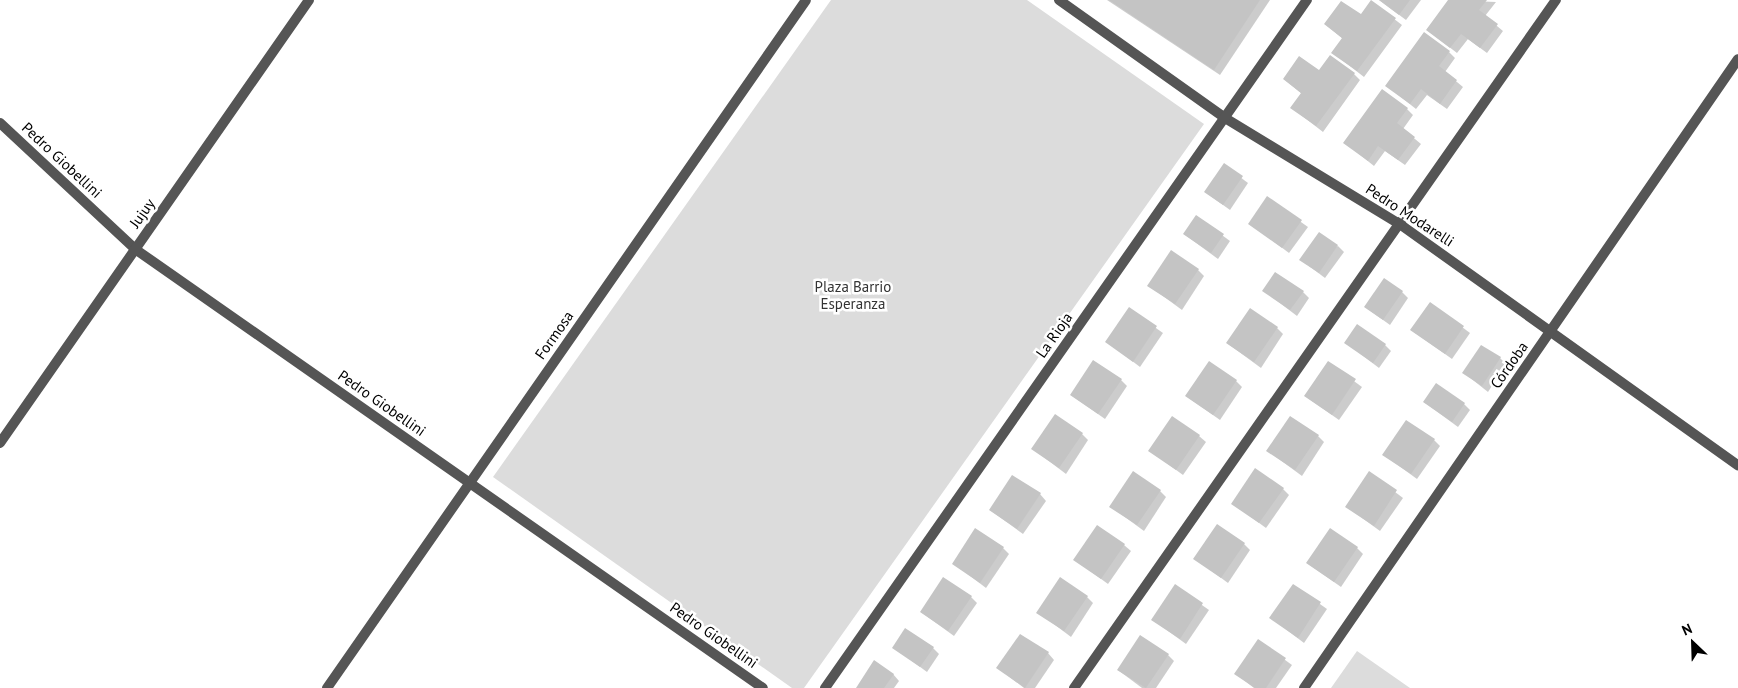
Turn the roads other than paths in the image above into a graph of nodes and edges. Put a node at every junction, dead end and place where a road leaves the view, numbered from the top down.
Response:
1 (309, 0) edge
2 (806, 0) edge
3 (1059, 0) edge
4 (1307, 0) edge
5 (1556, 0) edge
6 (1738, 59) edge
7 (1225, 118) junction
8 (0, 123) edge
9 (1402, 225) junction
10 (135, 249) junction
11 (1552, 328) junction
12 (0, 443) edge
13 (1738, 465) edge
14 (470, 483) junction
15 (327, 688) edge
16 (763, 688) edge
17 (825, 688) edge
18 (1074, 688) edge
19 (1304, 688) edge

1 - 10 street, Jujuy
2 - 14 street, Formosa
3 - 7 street, Pedro Modarelli
4 - 7 street, La Rioja
5 - 9 street
6 - 11 street, Córdoba
7 - 9 street, Pedro Modarelli
7 - 17 street, La Rioja
8 - 10 street, Pedro Giobellini
9 - 11 street, Pedro Modarelli
9 - 18 street
10 - 12 street, Jujuy
10 - 14 street, Pedro Giobellini
11 - 13 street, Pedro Modarelli
11 - 19 street, Córdoba
14 - 15 street, Formosa
14 - 16 street, Pedro Giobellini

